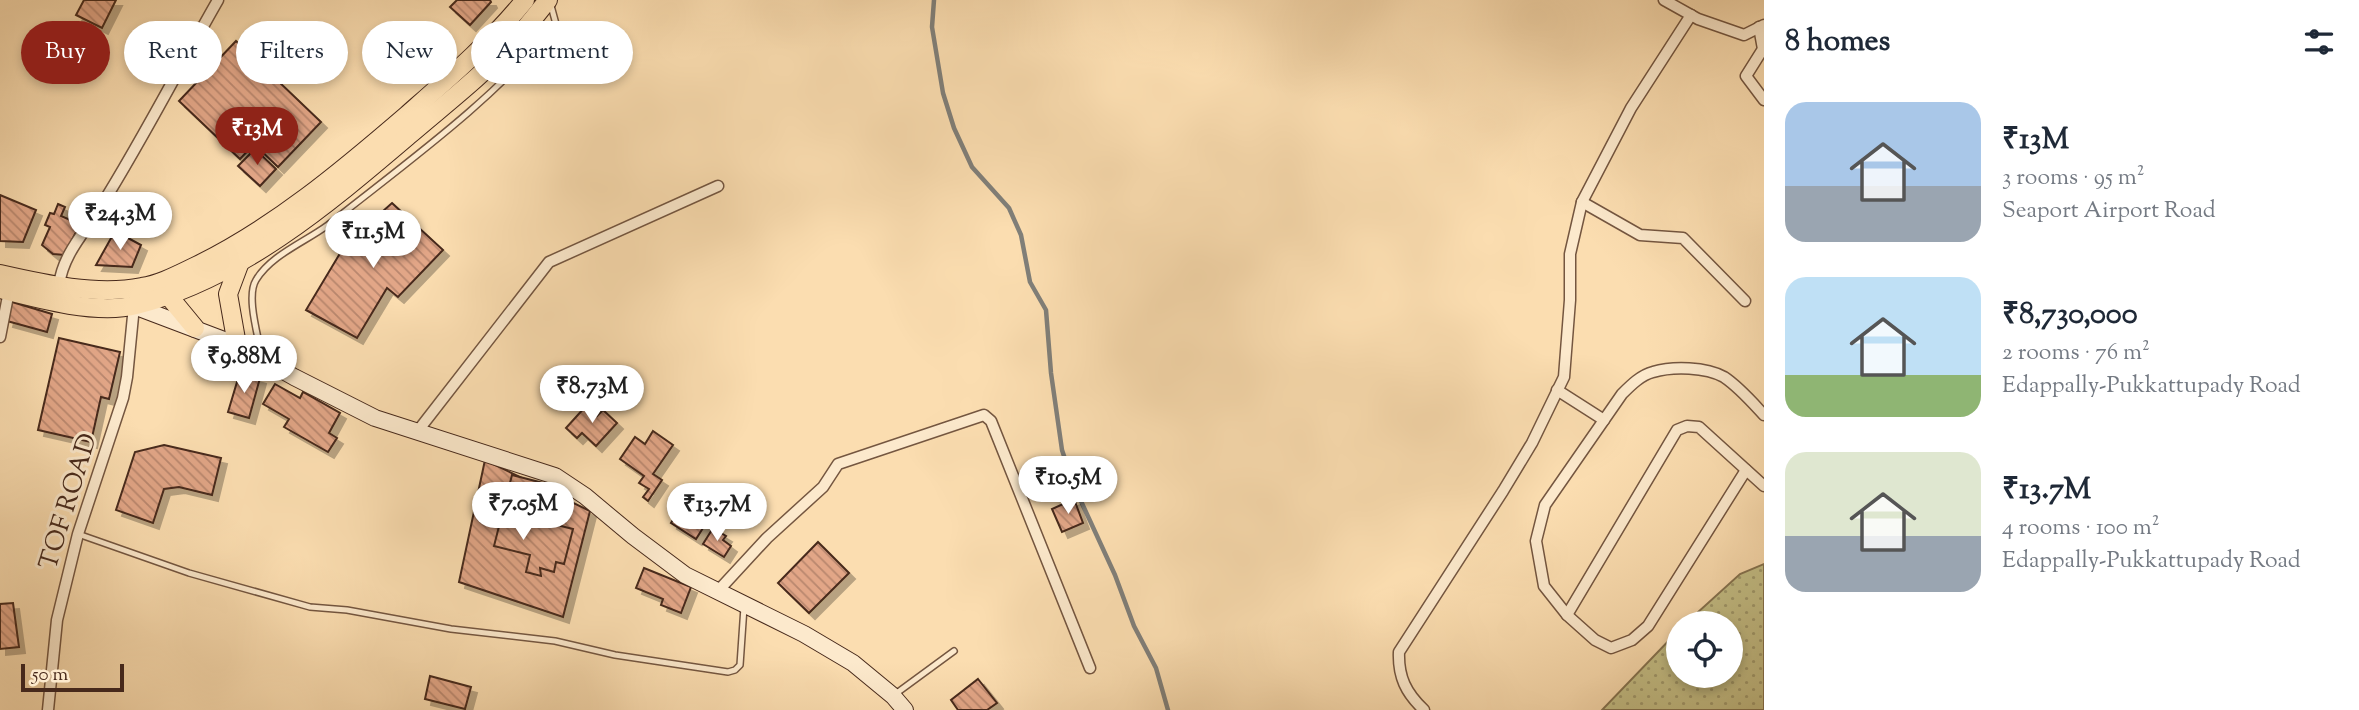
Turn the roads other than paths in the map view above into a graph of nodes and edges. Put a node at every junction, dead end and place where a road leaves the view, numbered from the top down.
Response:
1 (218, 0) edge
2 (525, 0) edge
3 (549, 0) edge
4 (1664, 0) edge
5 (1691, 15) junction
6 (1761, 26) edge
7 (1764, 100) edge
8 (718, 186) dead end
9 (1582, 202) junction
10 (240, 262) junction
11 (0, 274) edge
12 (59, 285) junction
13 (163, 288) junction
14 (5, 290) edge
15 (131, 297) junction
16 (1745, 301) dead end
17 (195, 328) junction
18 (0, 337) edge
19 (237, 345) junction
20 (262, 360) junction
21 (1557, 390) junction
22 (1764, 415) edge
23 (1604, 420) junction
24 (417, 432) junction
25 (1746, 470) junction
26 (1764, 486) edge
27 (78, 534) junction
28 (718, 591) junction
29 (744, 604) junction
30 (1567, 615) junction
31 (954, 651) dead end
32 (1090, 668) dead end
33 (893, 696) junction
34 (48, 710) edge
35 (905, 710) edge
36 (1424, 710) edge

1 - 12 street
2 - 13 main road
3 - 10 main road
3 - 20 lane
4 - 5 street
5 - 6 street
5 - 9 street
6 - 7 street
8 - 24 street
9 - 16 street
9 - 21 street
10 - 13 main road
10 - 19 main road
11 - 12 main road
12 - 15 main road
13 - 15 main road
13 - 17 main road
14 - 15 main road
14 - 18 street
15 - 17 main road
15 - 27 street, TOF ROAD
17 - 19 main road
19 - 20 main road
20 - 24 main road
21 - 23 street
21 - 36 street
22 - 23 street
23 - 30 street
24 - 28 main road
25 - 26 street
25 - 30 street
25 - 30 street
27 - 29 lane
27 - 34 street, TOF ROAD
28 - 29 main road
28 - 32 street
29 - 33 main road
31 - 33 lane
33 - 35 main road

